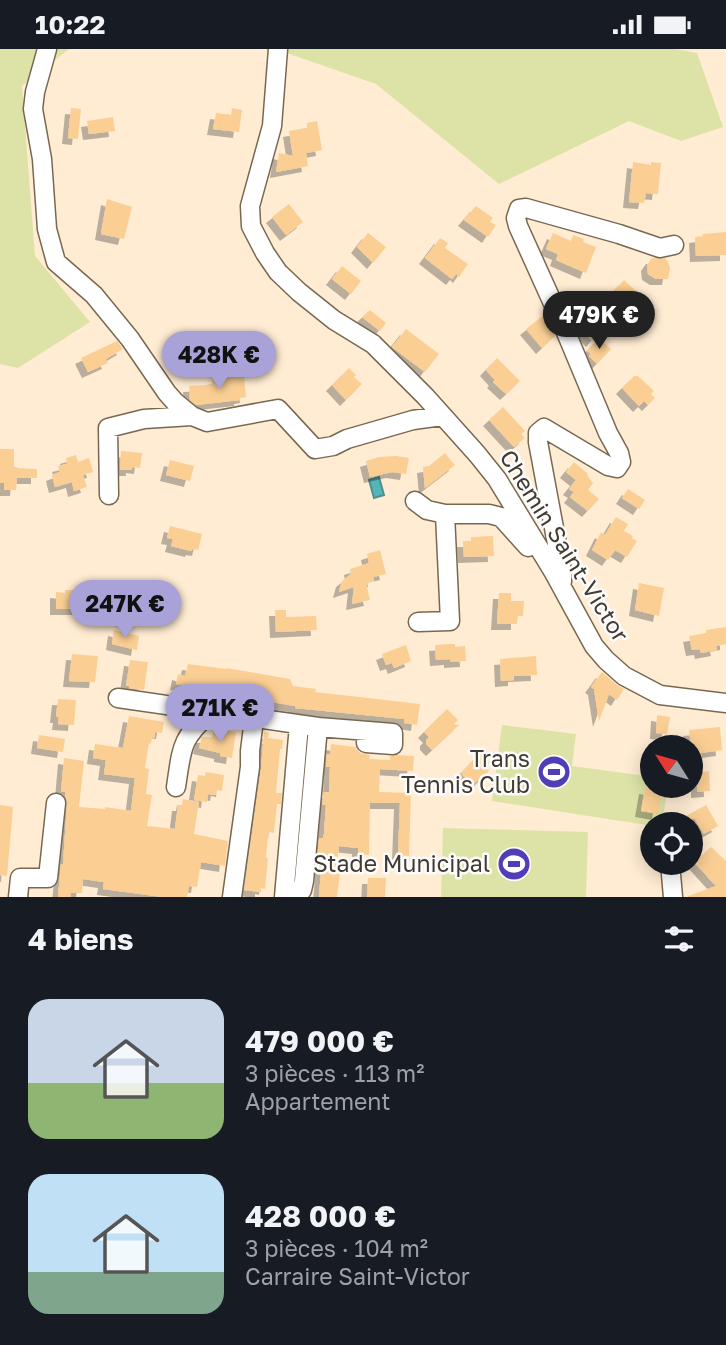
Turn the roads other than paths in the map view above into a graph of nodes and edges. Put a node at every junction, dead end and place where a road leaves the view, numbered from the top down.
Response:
1 (47, 49) edge
2 (278, 49) edge
3 (674, 245) dead end
4 (192, 416) junction
5 (442, 416) junction
6 (109, 495) dead end
7 (415, 501) dead end
8 (445, 514) junction
9 (553, 571) junction
10 (562, 589) junction
11 (418, 622) dead end
12 (118, 698) dead end
13 (726, 703) edge
14 (211, 712) junction
15 (254, 719) junction
16 (299, 725) junction
17 (318, 727) junction
18 (367, 731) dead end
19 (176, 787) dead end
20 (56, 803) dead end
21 (671, 875) edge
22 (18, 897) edge
23 (232, 897) edge
24 (284, 897) edge
25 (297, 897) edge
26 (673, 897) edge

1 - 4 street
2 - 5 street, Chemin Saint-Victor
3 - 10 street
4 - 5 street
4 - 6 street
5 - 9 street, Chemin Saint-Victor
7 - 8 street
8 - 9 street
8 - 11 street
9 - 10 street, Chemin Saint-Victor
10 - 13 street, Chemin Saint-Victor
12 - 14 street
14 - 15 street
14 - 19 street
15 - 16 street
15 - 23 street
16 - 17 street
16 - 24 street
17 - 18 street
17 - 25 street
20 - 22 street
21 - 26 street

